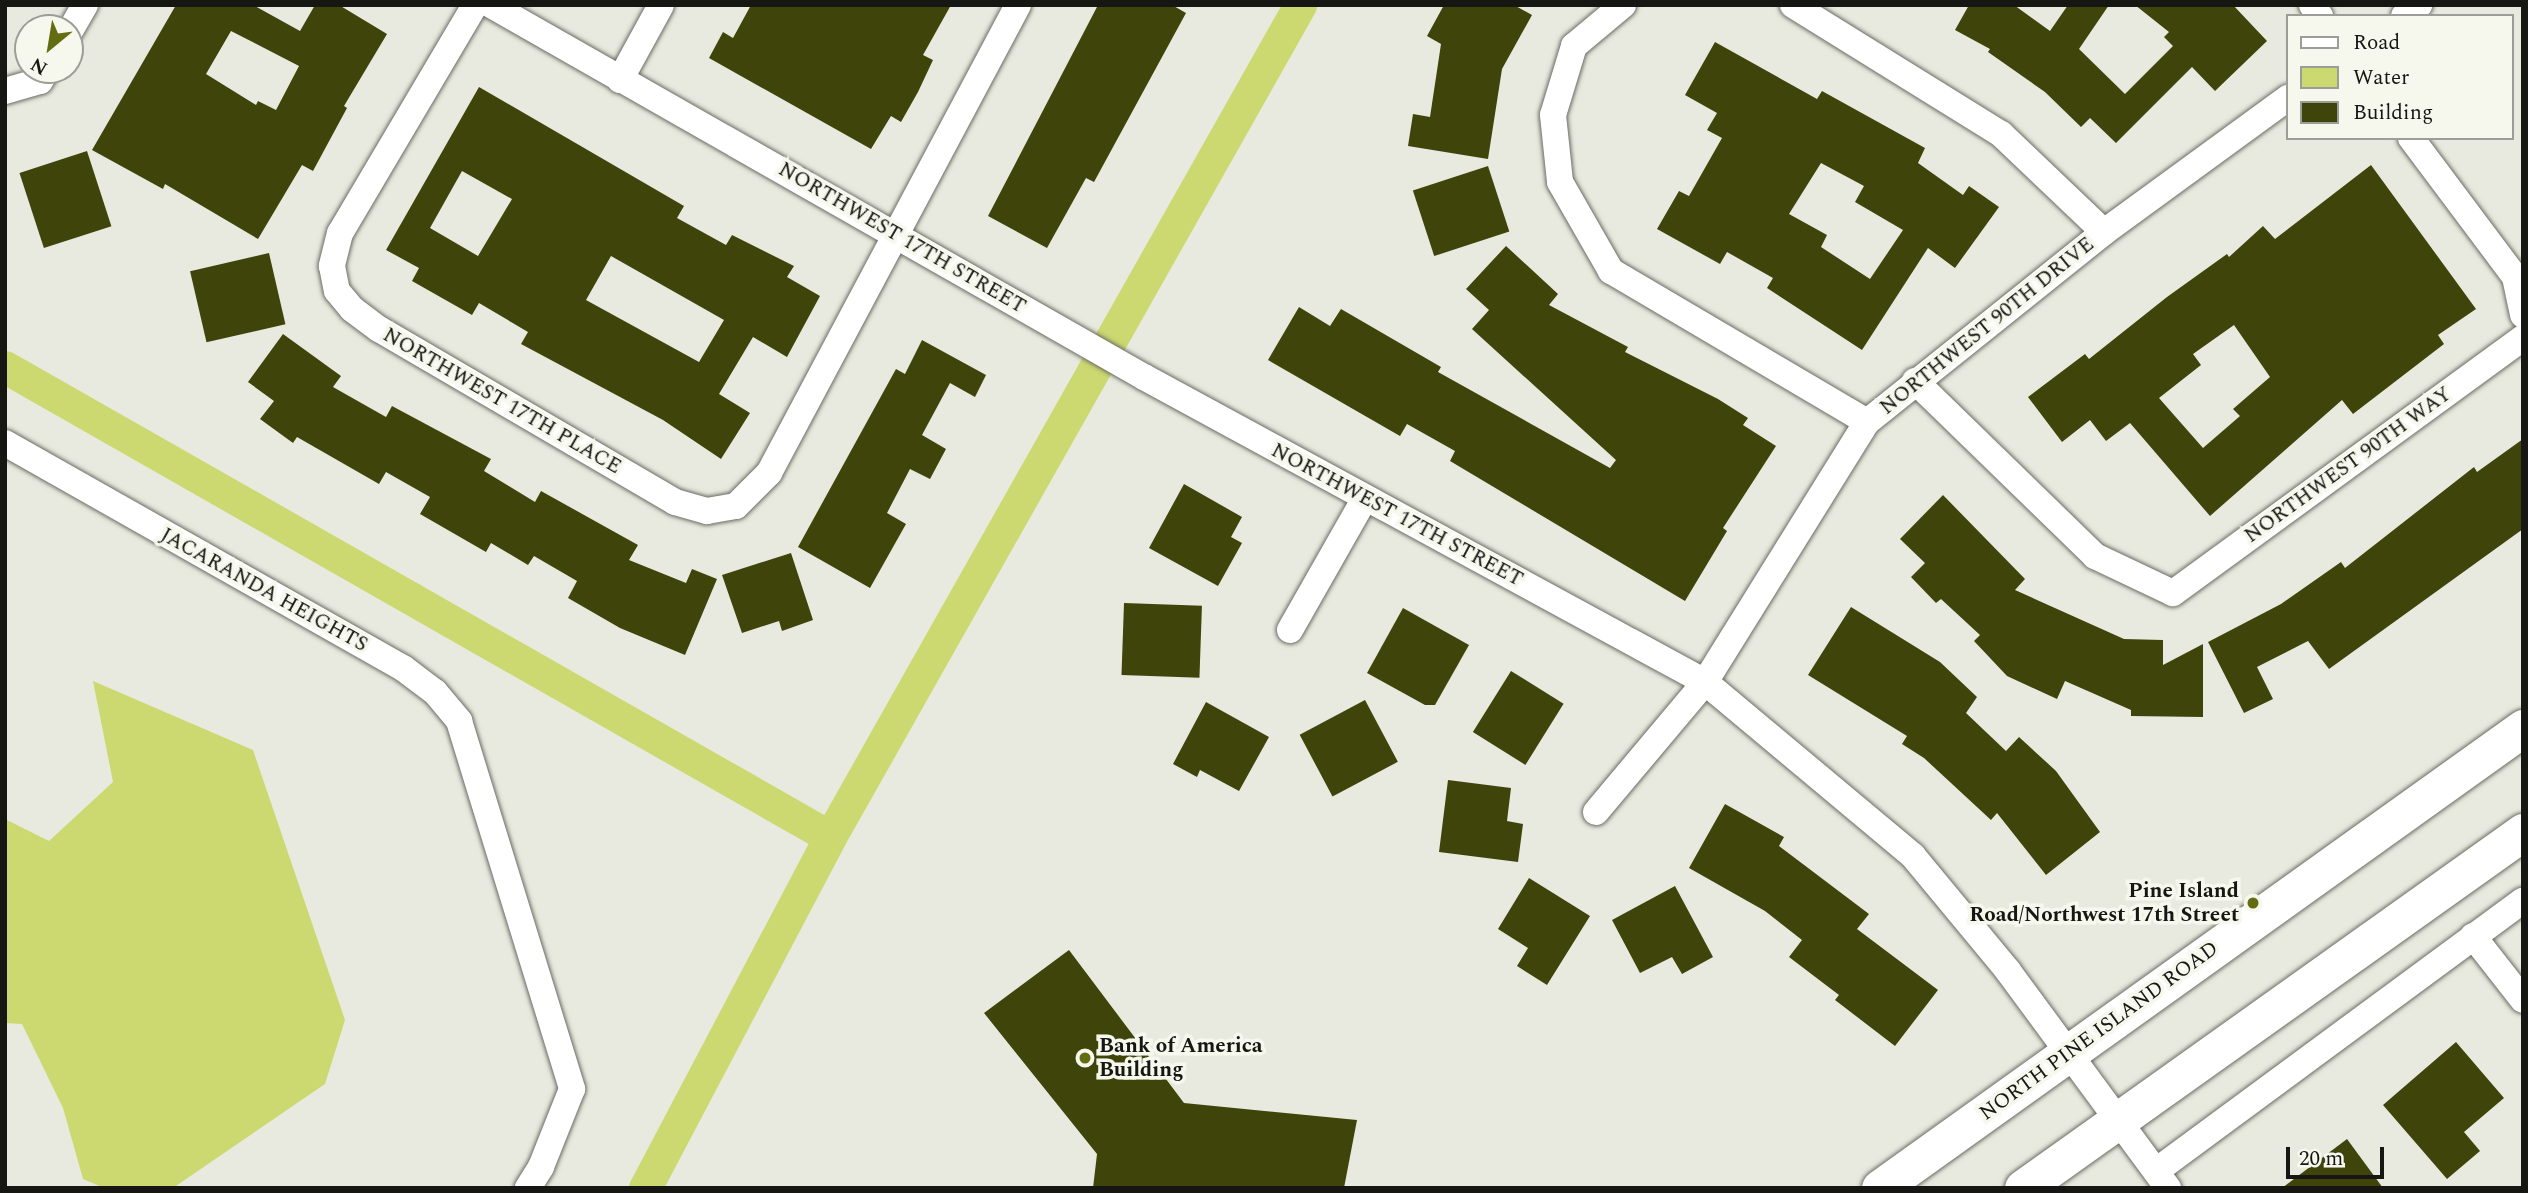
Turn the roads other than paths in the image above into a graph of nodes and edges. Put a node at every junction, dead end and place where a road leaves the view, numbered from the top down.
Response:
1 (475, 5) edge
2 (491, 5) edge
3 (661, 5) edge
4 (1018, 5) edge
5 (1623, 5) edge
6 (1793, 5) edge
7 (620, 80) junction
8 (30, 84) edge
9 (6, 91) edge
10 (2286, 99) edge
11 (2412, 140) edge
12 (2104, 232) junction
13 (900, 235) junction
14 (2523, 315) edge
15 (2523, 338) edge
16 (1916, 381) junction
17 (1867, 422) junction
18 (5, 443) edge
19 (1365, 498) junction
20 (1290, 630) dead end
21 (1705, 682) junction
22 (2523, 728) edge
23 (1595, 812) dead end
24 (2523, 832) edge
25 (2523, 900) edge
26 (2473, 936) junction
27 (2523, 1000) edge
28 (2068, 1053) junction
29 (2117, 1121) junction
30 (2162, 1179) edge
31 (528, 1188) edge
32 (1880, 1188) edge
33 (2023, 1188) edge

1 - 13 street, NORTHWEST 17TH PLACE
2 - 7 street, NORTHWEST 17TH STREET
3 - 7 street
4 - 13 street
5 - 17 street
6 - 12 street
7 - 13 street, NORTHWEST 17TH STREET
8 - 9 street
10 - 12 street, NORTHWEST 90TH DRIVE
11 - 14 street
12 - 16 street, NORTHWEST 90TH DRIVE
13 - 19 street, NORTHWEST 17TH STREET
15 - 16 street, NORTHWEST 90TH WAY
16 - 17 street, NORTHWEST 90TH DRIVE
17 - 21 street, NORTHWEST 90TH DRIVE
18 - 31 street, JACARANDA HEIGHTS
19 - 20 street
19 - 21 street, NORTHWEST 17TH STREET
21 - 23 street, NORTHWEST 90TH DRIVE
21 - 28 street, NORTHWEST 17TH STREET
22 - 28 main road, NORTH PINE ISLAND ROAD
24 - 29 main road
25 - 26 street
26 - 27 street
26 - 30 street
28 - 29 street, NORTHWEST 17TH STREET
28 - 32 main road, NORTH PINE ISLAND ROAD
29 - 30 street, NORTHWEST 17TH STREET
29 - 33 main road

